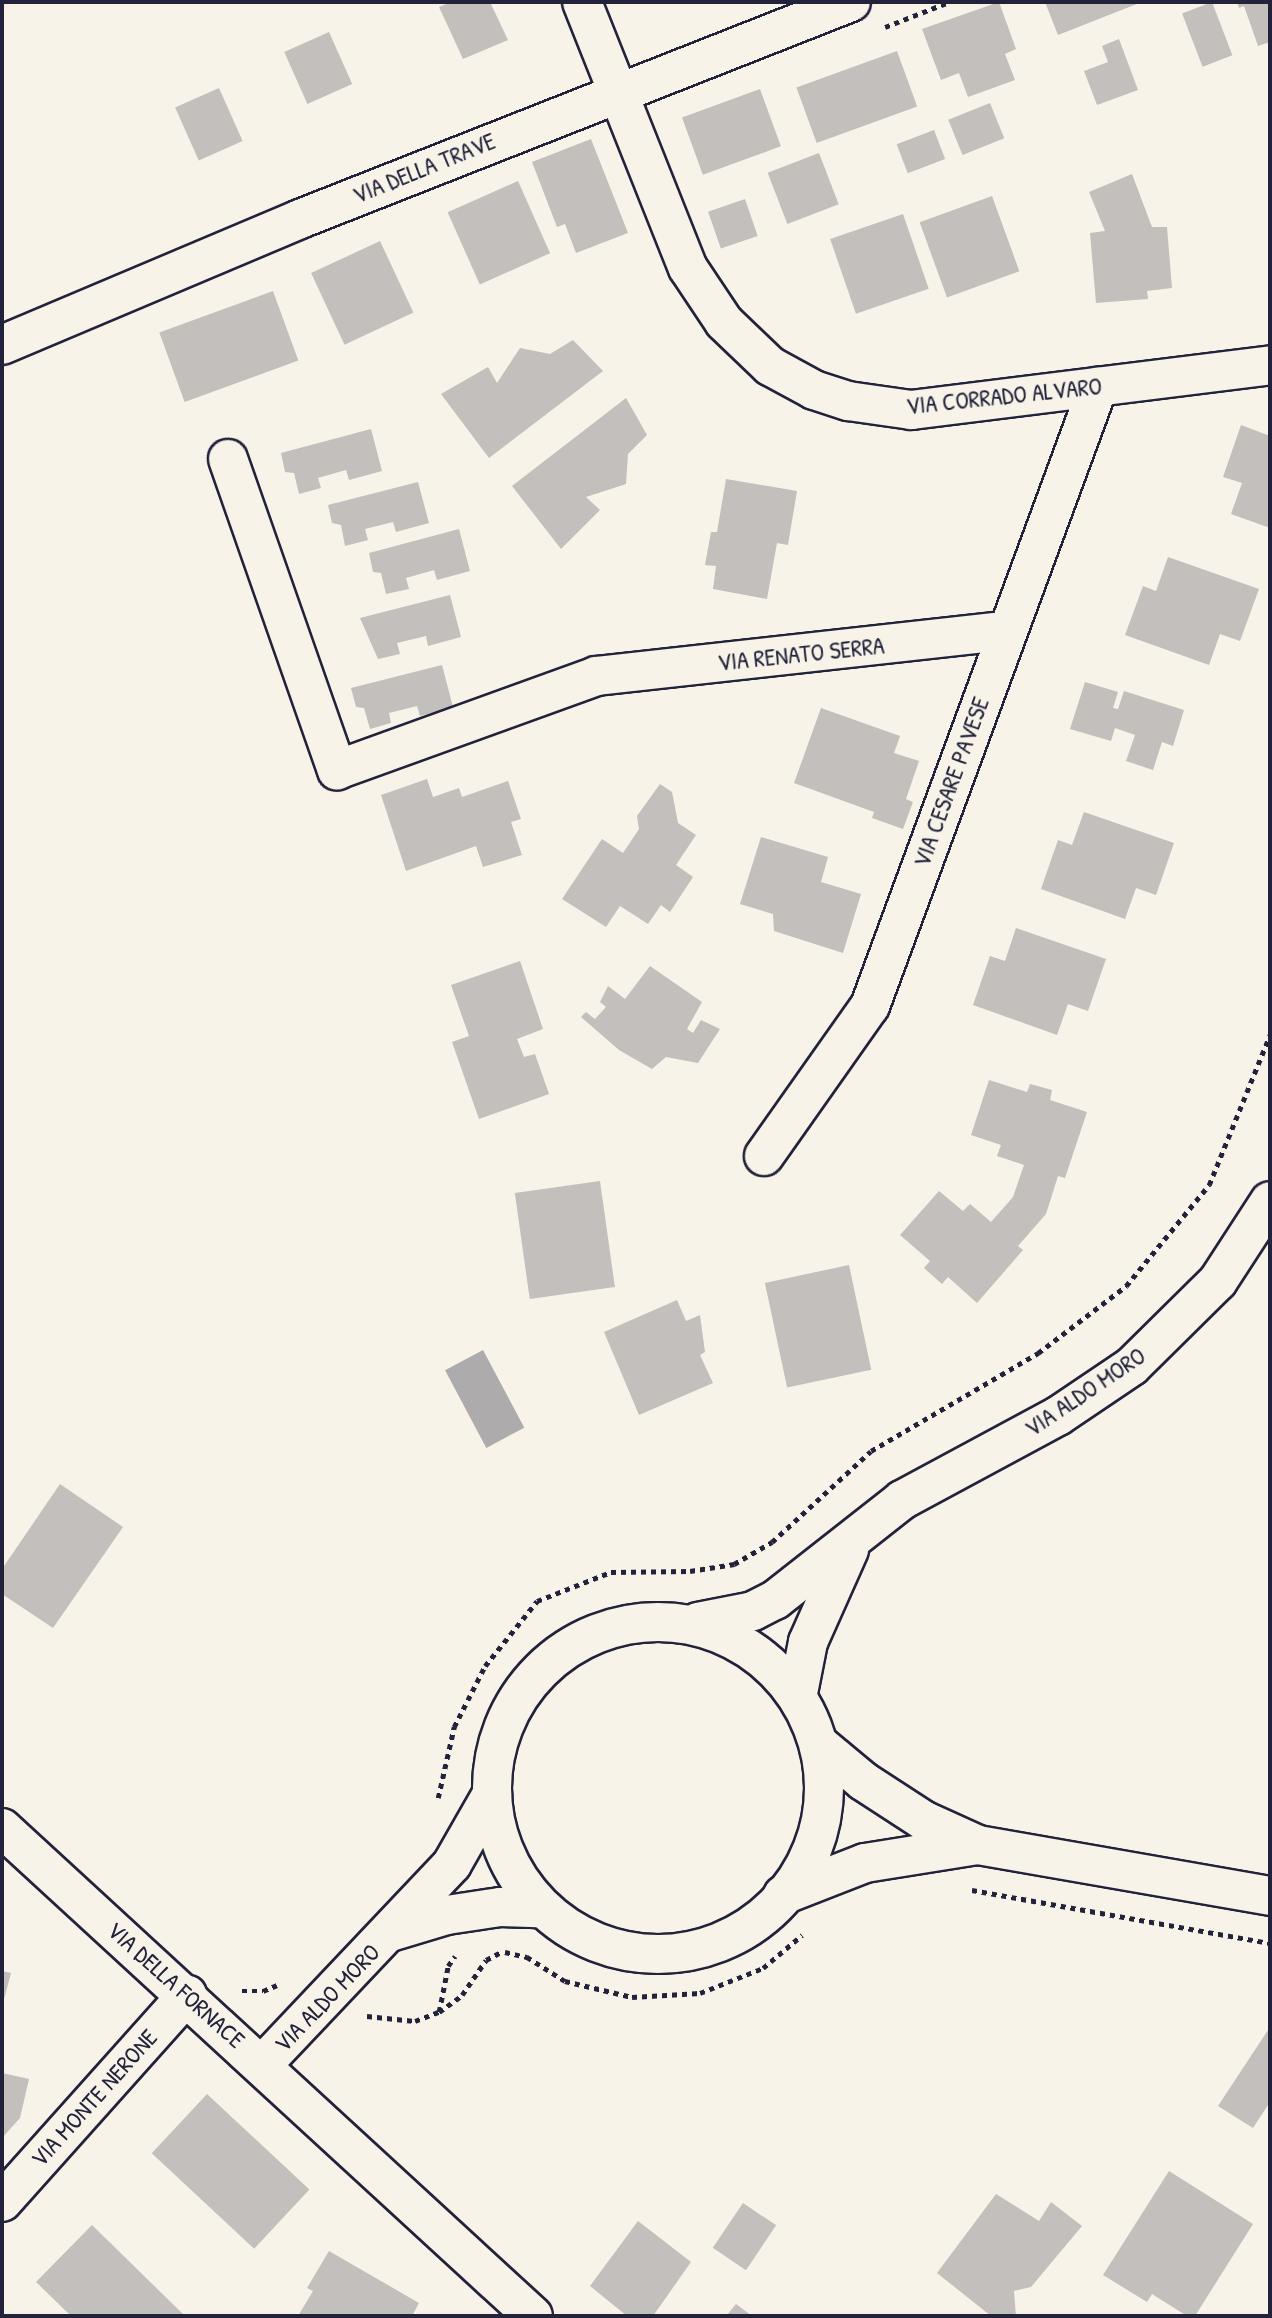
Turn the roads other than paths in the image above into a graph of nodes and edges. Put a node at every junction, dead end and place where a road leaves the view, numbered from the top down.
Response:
1 (582, 2) edge
2 (851, 2) edge
3 (617, 90) junction
4 (2, 345) edge
5 (1270, 365) edge
6 (1098, 387) junction
7 (228, 459) dead end
8 (1006, 631) junction
9 (764, 1156) dead end
10 (1270, 1201) edge
11 (856, 1535) junction
12 (696, 1622) junction
13 (798, 1693) junction
14 (820, 1745) junction
15 (492, 1794) junction
16 (2, 1828) edge
17 (978, 1845) junction
18 (783, 1895) junction
19 (1270, 1896) edge
20 (538, 1908) junction
21 (390, 1932) junction
22 (178, 1987) junction
23 (263, 2064) junction
24 (2, 2202) edge
25 (533, 2316) edge

1 - 3 street, VIA CORRADO ALVARO
2 - 3 street, VIA DELLA TRAVE
3 - 4 street, VIA DELLA TRAVE
3 - 6 street, VIA CORRADO ALVARO
5 - 6 street, VIA CORRADO ALVARO
6 - 8 street, VIA CESARE PAVESE
7 - 8 street, VIA RENATO SERRA
8 - 9 street, VIA CESARE PAVESE
10 - 11 street, VIA ALDO MORO
11 - 12 street, VIA ALDO MORO
11 - 13 street, VIA ALDO MORO
12 - 13 street, VIA ALDO MORO
12 - 15 street, VIA ALDO MORO
13 - 14 street, VIA ALDO MORO
14 - 17 street, VIA ALDO MORO
14 - 18 street, VIA ALDO MORO
15 - 20 street, VIA ALDO MORO
15 - 21 street, VIA ALDO MORO
16 - 22 street, VIA DELLA FORNACE
17 - 18 street, VIA ALDO MORO
17 - 19 street, VIA ALDO MORO
18 - 20 street, VIA ALDO MORO
20 - 21 street, VIA ALDO MORO
21 - 23 street, VIA ALDO MORO
22 - 23 street, VIA DELLA FORNACE
22 - 24 street, VIA MONTE NERONE
23 - 25 street, VIA DELLA FORNACE

